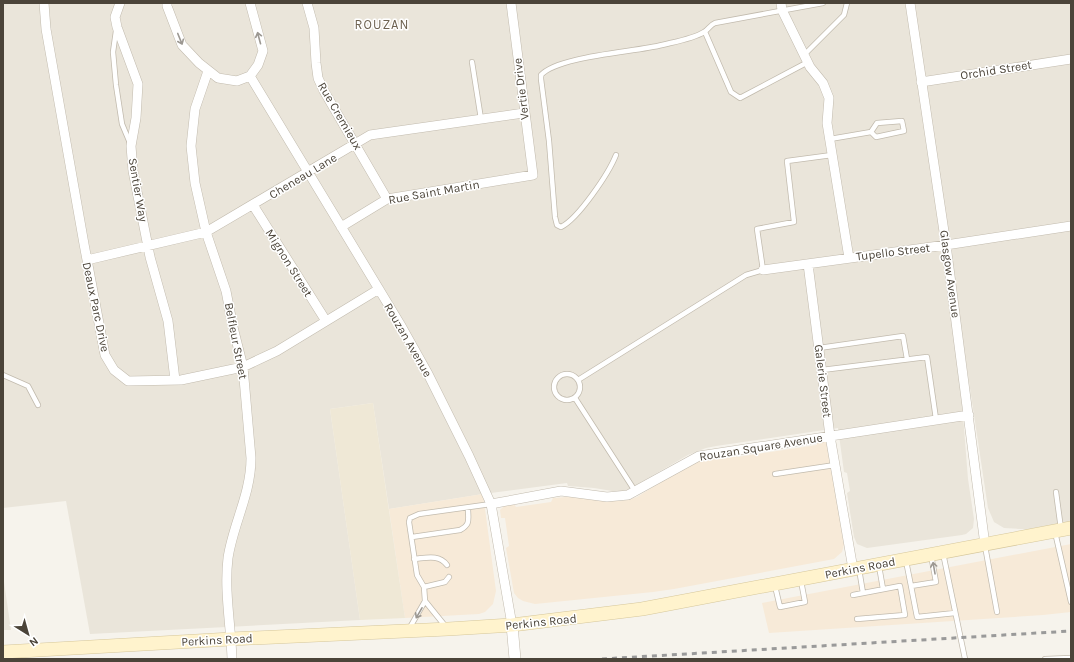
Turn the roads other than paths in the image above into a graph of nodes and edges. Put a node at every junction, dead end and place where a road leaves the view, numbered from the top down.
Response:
1 (44, 3) edge
2 (120, 3) edge
3 (167, 3) edge
4 (250, 3) edge
5 (307, 3) edge
6 (511, 3) edge
7 (823, 3) edge
8 (847, 3) edge
9 (910, 3) edge
10 (781, 6) edge
11 (117, 27) junction
12 (705, 32) junction
13 (806, 58) junction
14 (1071, 59) edge
15 (472, 62) dead end
16 (208, 71) junction
17 (250, 76) junction
18 (922, 82) junction
19 (524, 112) junction
20 (481, 119) junction
21 (871, 132) junction
22 (830, 139) junction
23 (356, 144) junction
24 (131, 146) junction
25 (616, 155) dead end
26 (832, 155) junction
27 (309, 173) junction
28 (533, 175) joint
29 (387, 199) junction
30 (253, 205) junction
31 (1071, 226) edge
32 (341, 227) junction
33 (206, 232) junction
34 (946, 245) junction
35 (148, 246) junction
36 (849, 258) junction
37 (87, 260) junction
38 (808, 264) junction
39 (763, 270) junction
40 (379, 289) junction
41 (326, 321) junction
42 (819, 348) junction
43 (907, 359) junction
44 (243, 366) junction
45 (822, 370) junction
46 (3, 375) edge
47 (175, 380) junction
48 (578, 380) junction
49 (575, 398) junction
50 (38, 405) dead end
51 (969, 415) junction
52 (936, 420) junction
53 (830, 436) junction
54 (835, 465) junction
55 (775, 474) dead end
56 (635, 491) junction
57 (1056, 492) dead end
58 (491, 504) junction
59 (468, 508) junction
60 (1063, 530) edge
61 (412, 537) junction
62 (985, 545) junction
63 (937, 554) junction
64 (414, 559) junction
65 (905, 560) junction
66 (447, 565) dead end
67 (878, 565) junction
68 (856, 569) junction
69 (449, 577) dead end
70 (801, 579) junction
71 (775, 584) junction
72 (911, 586) junction
73 (424, 587) junction
74 (883, 589) junction
75 (863, 593) junction
76 (853, 595) dead end
77 (425, 601) junction
78 (1071, 602) edge
79 (997, 612) dead end
80 (955, 613) junction
81 (857, 619) dead end
82 (512, 625) junction
83 (448, 630) junction
84 (408, 631) junction
85 (231, 639) junction
86 (3, 652) edge
87 (1071, 658) edge
88 (232, 659) edge
89 (514, 659) edge
90 (965, 659) edge
91 (1045, 659) edge

1 - 37 street, Deaux Parc Drive
2 - 11 street, Sentier Way
3 -> 16 street
17 -> 4 street
5 - 23 street, Rue Cremieux
6 - 19 street, Vertie Drive
7 - 10 lane
8 - 13 lane
9 - 18 street, Glasgow Avenue
10 - 12 lane
10 - 13 street
11 - 24 lane
11 - 24 street, Sentier Way
12 - 13 lane
12 - 25 lane
13 - 22 street
14 - 18 street, Orchid Street
15 - 20 lane
16 - 17 street
16 - 33 street, Belfleur Street
17 - 27 street, Rouzan Avenue
18 - 34 street, Glasgow Avenue
19 - 20 street, Cheneau Lane
19 - 28 street, Vertie Drive
20 - 23 street, Cheneau Lane
21 - 21 lane
21 - 22 lane
22 - 26 street
23 - 27 street, Cheneau Lane
23 - 29 street, Rue Cremieux
24 - 35 street, Sentier Way
26 - 36 street
26 - 39 lane
27 - 30 street, Cheneau Lane
27 - 32 street, Rouzan Avenue
28 - 29 street, Rue Saint Martin
29 - 32 street, Rue Saint Martin
30 - 33 street, Cheneau Lane
30 - 41 street, Mignon Street
31 - 34 street, Tupello Street
32 - 40 street, Rouzan Avenue
33 - 35 street, Cheneau Lane
33 - 44 street, Belfleur Street
34 - 36 street, Tupello Street
34 - 51 street, Glasgow Avenue
35 - 37 street, Cheneau Lane
35 - 47 street, Sentier Way
36 - 38 street, Tupello Street
37 - 47 street, Deaux Parc Drive
38 - 39 street, Tupello Street
38 - 42 street, Galerie Street
39 - 48 lane
40 - 41 street, Deaux Parc Drive
40 - 58 street, Rouzan Avenue
41 - 44 street, Deaux Parc Drive
42 - 43 lane
42 - 45 street, Galerie Street
43 - 45 lane
43 - 52 lane
44 - 47 street, Deaux Parc Drive
44 - 85 street, Belfleur Street
45 - 53 street, Galerie Street
46 - 50 lane
48 - 49 lane
48 - 49 lane
49 - 56 lane
51 - 52 street, Rouzan Square Avenue
51 - 62 street, Glasgow Avenue
52 - 53 street, Rouzan Square Avenue
53 - 54 street, Galerie Street
53 - 56 street, Rouzan Square Avenue
54 - 55 lane
54 - 68 street, Galerie Street
56 - 58 street, Rouzan Square Avenue
57 - 60 lane
58 - 59 lane
58 - 82 street, Rouzan Avenue
59 - 61 lane
59 - 61 lane
60 - 62 main road, Perkins Road
60 - 78 lane
61 - 64 lane
62 - 63 main road, Perkins Road
62 - 79 lane
63 - 65 main road, Perkins Road
72 -> 63 lane
63 - 80 lane
64 - 66 lane
64 - 73 lane
65 - 67 main road, Perkins Road
65 - 72 lane
67 - 68 main road, Perkins Road
67 - 74 lane
68 - 70 main road, Perkins Road
68 - 75 lane
69 - 73 lane
70 - 71 main road, Perkins Road
70 - 71 lane
71 - 82 main road, Perkins Road
72 - 80 lane
73 - 77 lane
74 - 75 lane
74 - 81 lane
75 - 76 lane
77 - 83 lane
77 -> 84 lane
80 - 90 lane
82 - 83 main road, Perkins Road
82 - 89 street
83 - 84 main road, Perkins Road
84 - 85 main road, Perkins Road
85 - 86 main road, Perkins Road
85 - 88 street, Belfleur Street
87 - 91 lane

